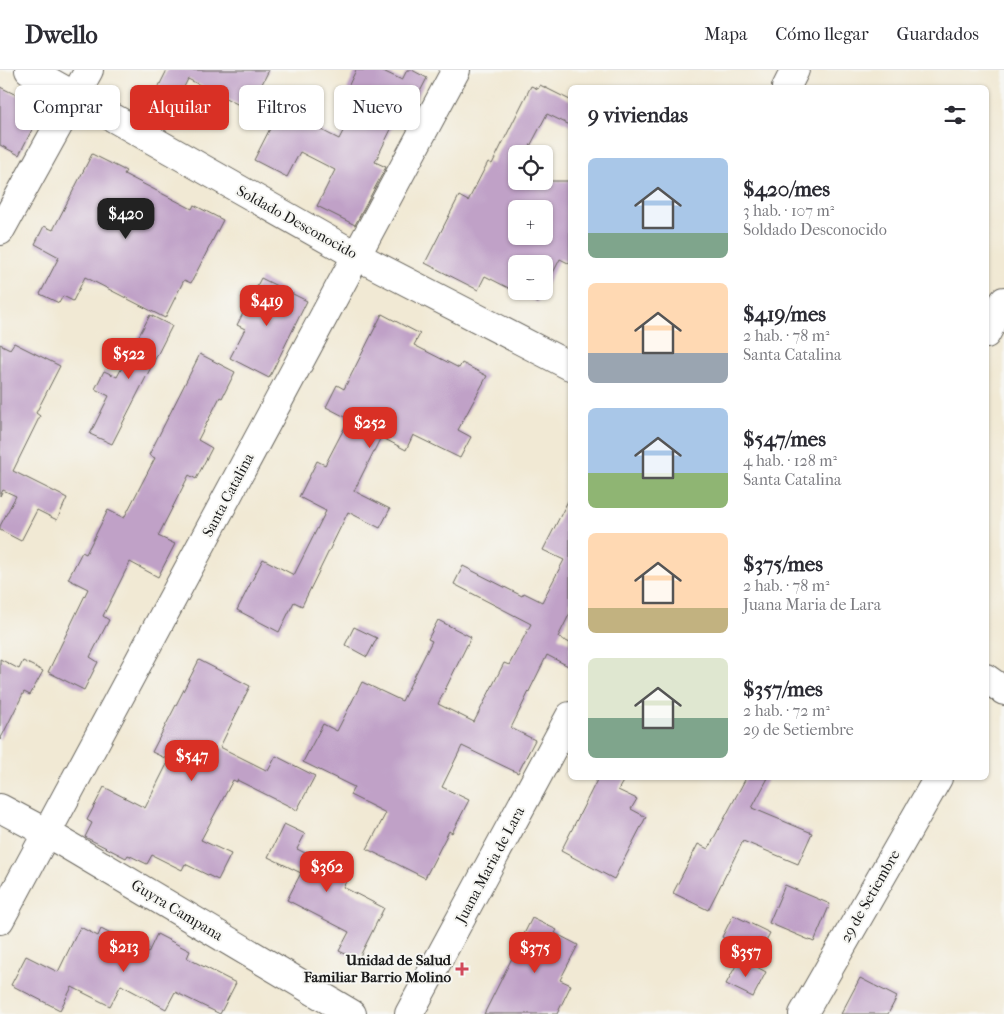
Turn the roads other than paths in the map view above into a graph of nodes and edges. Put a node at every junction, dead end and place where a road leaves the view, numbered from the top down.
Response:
1 (30, 70) edge
2 (89, 70) edge
3 (456, 70) edge
4 (796, 70) edge
5 (55, 85) edge
6 (81, 85) edge
7 (788, 85) edge
8 (120, 122) edge
9 (57, 130) edge
10 (0, 231) edge
11 (357, 256) junction
12 (1004, 301) edge
13 (989, 328) edge
14 (568, 365) edge
15 (568, 720) edge
16 (937, 780) edge
17 (0, 808) edge
18 (48, 833) junction
19 (0, 920) edge
20 (352, 1014) edge
21 (409, 1014) edge
22 (803, 1014) edge

1 - 5 street, Soldado Desconocido
2 - 6 street
3 - 11 street, Santa Catalina
4 - 7 street
8 - 11 street, Soldado Desconocido
9 - 10 street
11 - 14 street, Soldado Desconocido
11 - 18 street, Santa Catalina
12 - 13 street
15 - 21 street, Juana Maria de Lara
16 - 22 street, 29 de Setiembre
17 - 18 street, Guyra Campana
18 - 19 street, Santa Catalina
18 - 20 street, Guyra Campana

